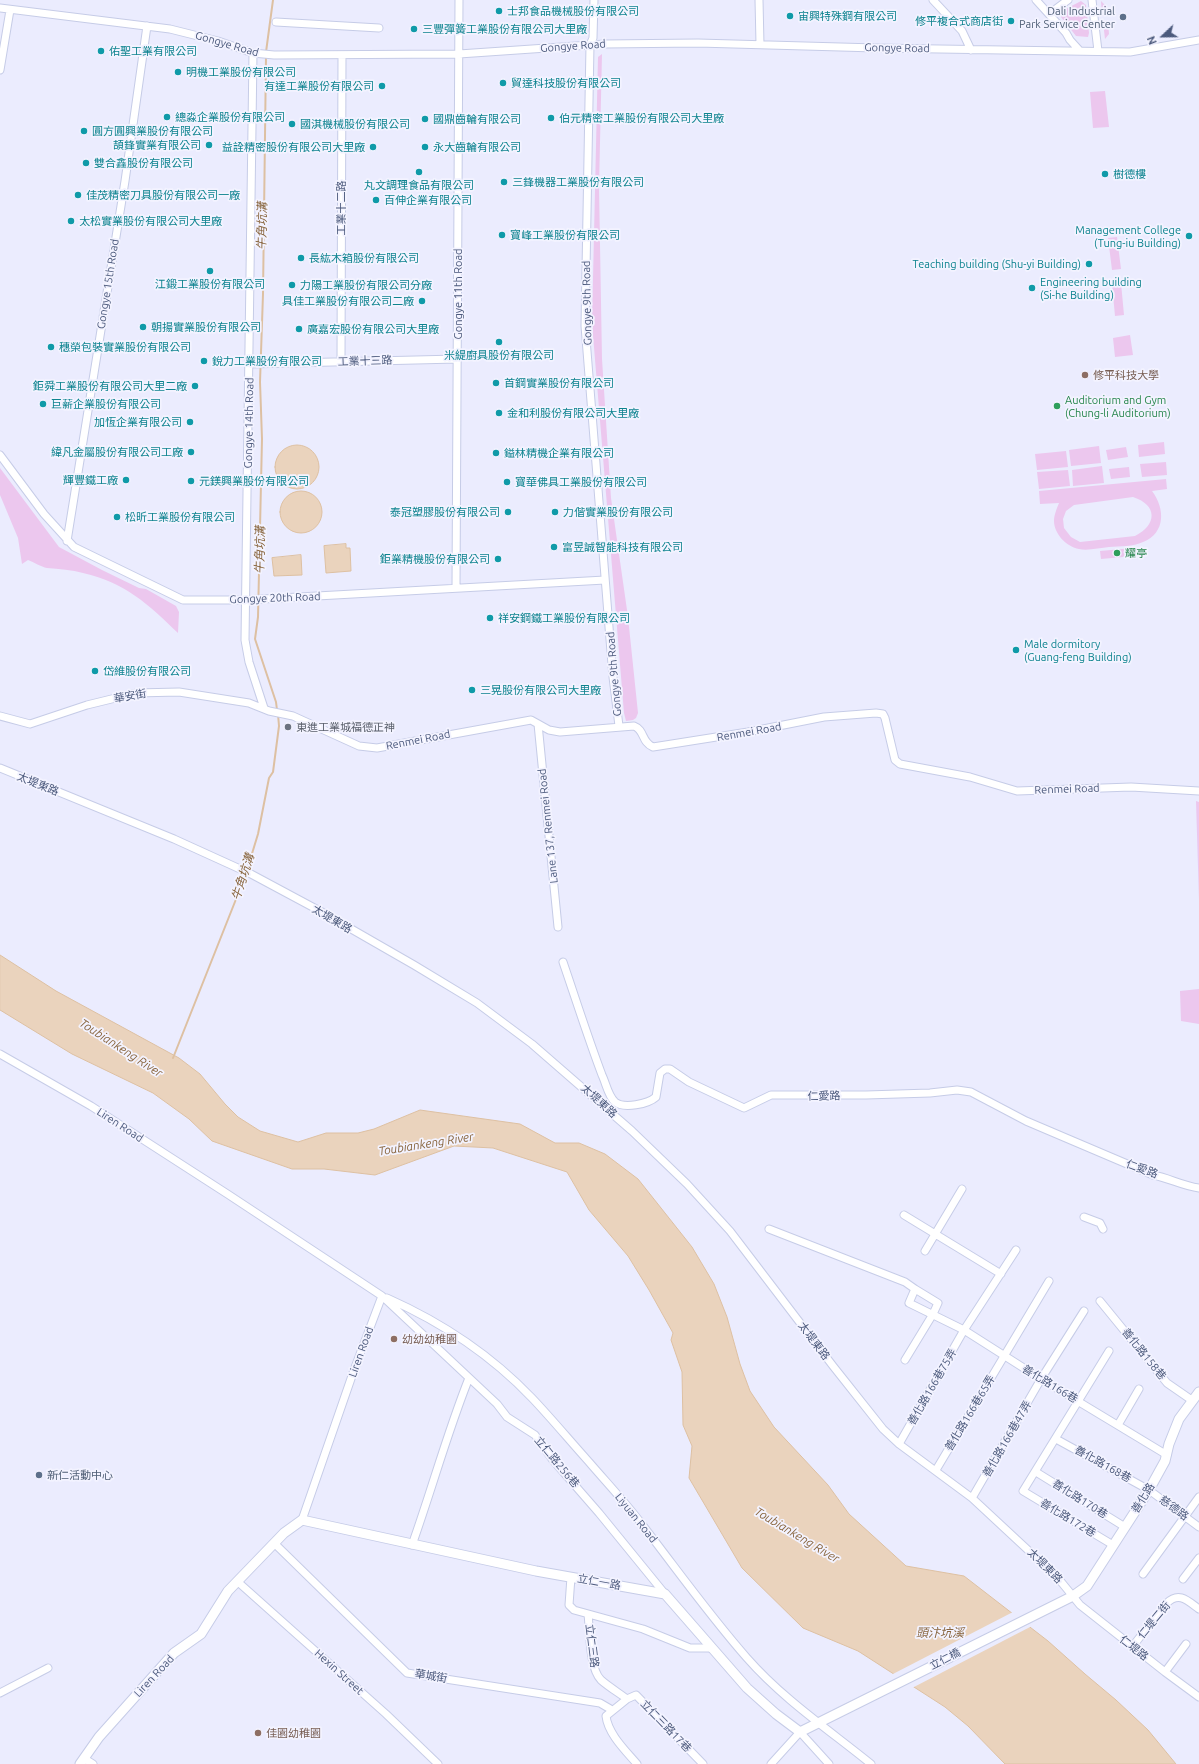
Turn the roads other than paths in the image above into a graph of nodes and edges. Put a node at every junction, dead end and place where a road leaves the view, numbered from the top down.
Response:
1 (460, 0) edge
2 (594, 0) edge
3 (759, 0) edge
4 (933, 0) edge
5 (1036, 0) edge
6 (1066, 0) edge
7 (1092, 0) edge
8 (0, 8) edge
9 (10, 10) junction
10 (1049, 14) junction
11 (276, 22) dead end
12 (147, 26) junction
13 (379, 28) dead end
14 (1199, 40) edge
15 (760, 44) junction
16 (590, 45) junction
17 (971, 50) junction
18 (1080, 51) junction
19 (1098, 51) junction
20 (255, 54) junction
21 (342, 54) junction
22 (459, 54) junction
23 (0, 70) edge
24 (457, 359) junction
25 (341, 361) junction
26 (252, 364) junction
27 (0, 455) edge
28 (67, 541) junction
29 (605, 580) junction
30 (456, 588) junction
31 (247, 600) junction
32 (266, 709) junction
33 (282, 714) joint
34 (0, 716) edge
35 (538, 724) junction
36 (619, 726) junction
37 (0, 768) edge
38 (1199, 791) edge
39 (558, 927) dead end
40 (564, 962) dead end
41 (0, 1054) edge
42 (1199, 1188) edge
43 (962, 1189) dead end
44 (904, 1215) dead end
45 (1084, 1217) dead end
46 (769, 1229) dead end
47 (1103, 1229) dead end
48 (934, 1234) junction
49 (1016, 1250) dead end
50 (925, 1251) dead end
51 (1001, 1274) junction
52 (1049, 1281) dead end
53 (915, 1289) junction
54 (382, 1296) junction
55 (1100, 1301) dead end
56 (1084, 1310) dead end
57 (933, 1314) junction
58 (964, 1330) junction
59 (1109, 1351) dead end
60 (1004, 1355) junction
61 (905, 1360) dead end
62 (469, 1378) junction
63 (1041, 1379) junction
64 (1139, 1390) dead end
65 (1199, 1392) edge
66 (1079, 1401) junction
67 (1192, 1401) junction
68 (1118, 1425) junction
69 (1056, 1439) junction
70 (899, 1444) junction
71 (1167, 1455) junction
72 (936, 1470) junction
73 (1036, 1472) junction
74 (1149, 1490) junction
75 (1199, 1497) edge
76 (972, 1498) junction
77 (1185, 1515) junction
78 (302, 1520) junction
79 (1125, 1527) junction
80 (1199, 1527) edge
81 (274, 1543) junction
82 (412, 1545) junction
83 (1113, 1545) junction
84 (1199, 1558) edge
85 (1143, 1574) dead end
86 (571, 1577) junction
87 (1183, 1579) dead end
88 (238, 1582) junction
89 (665, 1594) junction
90 (1073, 1596) junction
91 (1199, 1609) edge
92 (588, 1614) junction
93 (1186, 1644) dead end
94 (1132, 1647) junction
95 (712, 1648) junction
96 (48, 1668) dead end
97 (1165, 1672) junction
98 (0, 1693) edge
99 (1199, 1696) edge
100 (627, 1699) junction
101 (612, 1710) junction
102 (817, 1723) junction
103 (800, 1732) junction
104 (82, 1761) edge
105 (93, 1764) edge
106 (438, 1764) edge
107 (637, 1764) edge
108 (703, 1764) edge
109 (771, 1764) edge
110 (829, 1764) edge
111 (871, 1764) edge

1 - 22 street, Gongye 11th Road
2 - 16 street, Gongye 9th Road
3 - 15 street
4 - 17 street
5 - 10 street
6 - 10 street
7 - 19 street
8 - 9 street, Gongye Road
9 - 12 street, Gongye Road
9 - 23 street
10 - 18 street
11 - 13 street
12 - 20 street, Gongye Road
12 - 28 street, Gongye 15th Road
14 - 19 street, Gongye Road
15 - 16 street, Gongye Road
15 - 17 street, Gongye Road
16 - 22 street, Gongye Road
16 - 29 street, Gongye 9th Road
17 - 18 street, Gongye Road
18 - 19 street, Gongye Road
20 - 21 street, Gongye Road
20 - 26 street, Gongye 14th Road
21 - 22 street, Gongye Road
21 - 25 street, 工業十二路
22 - 24 street, Gongye 11th Road
24 - 25 street, 工業十三路
24 - 30 street, Gongye 11th Road
25 - 26 street, 工業十三路
26 - 31 street, Gongye 14th Road
27 - 28 street, Gongye 20th Road
28 - 31 street, Gongye 20th Road
29 - 30 street, Gongye 20th Road
29 - 36 street, Gongye 9th Road
30 - 31 street, Gongye 20th Road
31 - 32 street, Gongye 14th Road
32 - 33 street, 華安街
32 - 34 street, 華安街
33 - 35 street, Renmei Road
35 - 36 street, Renmei Road
35 - 39 street, Lane 137, Renmei Road
36 - 38 street, Renmei Road
37 - 70 street, 太堤東路
40 - 42 street, 仁愛路
41 - 54 street, Liren Road
43 - 48 street
44 - 48 street
45 - 47 street
46 - 53 street
48 - 50 street
48 - 51 street
49 - 51 street, 善化路166巷75弄
51 - 58 street, 善化路166巷75弄
52 - 60 street, 善化路166巷65弄
53 - 57 street
53 - 57 street, 善化路166巷
54 - 62 street, 立仁路256巷
54 - 78 street, Liren Road
54 - 102 street, Liyuan Road
55 - 67 street, 善化路158巷
56 - 63 street, 善化路166巷47弄
57 - 58 street, 善化路166巷
57 - 61 street
58 - 60 street, 善化路166巷
58 - 70 street, 善化路166巷75弄
59 - 66 street
60 - 63 street, 善化路166巷
60 - 72 street, 善化路166巷65弄
62 - 82 street
62 - 89 street, 立仁路256巷
63 - 66 street, 善化路166巷
63 - 76 street, 善化路166巷47弄
64 - 68 street
65 - 67 street, 善化路
66 - 68 street, 善化路166巷
66 - 69 street
67 - 71 street, 善化路
68 - 71 street, 善化路166巷
69 - 73 street
69 - 74 street, 善化路168巷
70 - 72 street, 太堤東路
71 - 74 street, 善化路
72 - 76 street, 太堤東路
73 - 79 street, 善化路170巷
73 - 83 street, 善化路172巷
74 - 77 street, 慈德路
74 - 79 street, 善化路
75 - 77 street
76 - 90 street, 太堤東路
77 - 80 street, 慈德路
77 - 85 street
78 - 81 street, Liren Road
78 - 82 street, 立仁一路
79 - 83 street, 善化路
81 - 88 street, Liren Road
81 - 101 street, 華城街
82 - 86 street, 立仁一路
83 - 90 street, 善化路
84 - 87 street
86 - 89 street, 立仁一路
86 - 92 street
88 - 104 street, Liren Road
88 - 106 street, Hexin Street
89 - 95 street
90 - 94 street, 仁堤路
90 - 102 street, 立仁橋
91 - 94 street, 仁堤二街
92 - 95 street
92 - 100 street, 立仁三路
93 - 97 street
94 - 97 street, 仁堤路
95 - 103 street
96 - 98 street
97 - 99 street, 仁堤路
100 - 101 street
100 - 108 street, 立仁三路17巷
101 - 107 street
102 - 103 street, 立仁橋
102 - 111 street, Liyuan Road
103 - 109 street
103 - 110 street
104 - 105 street

